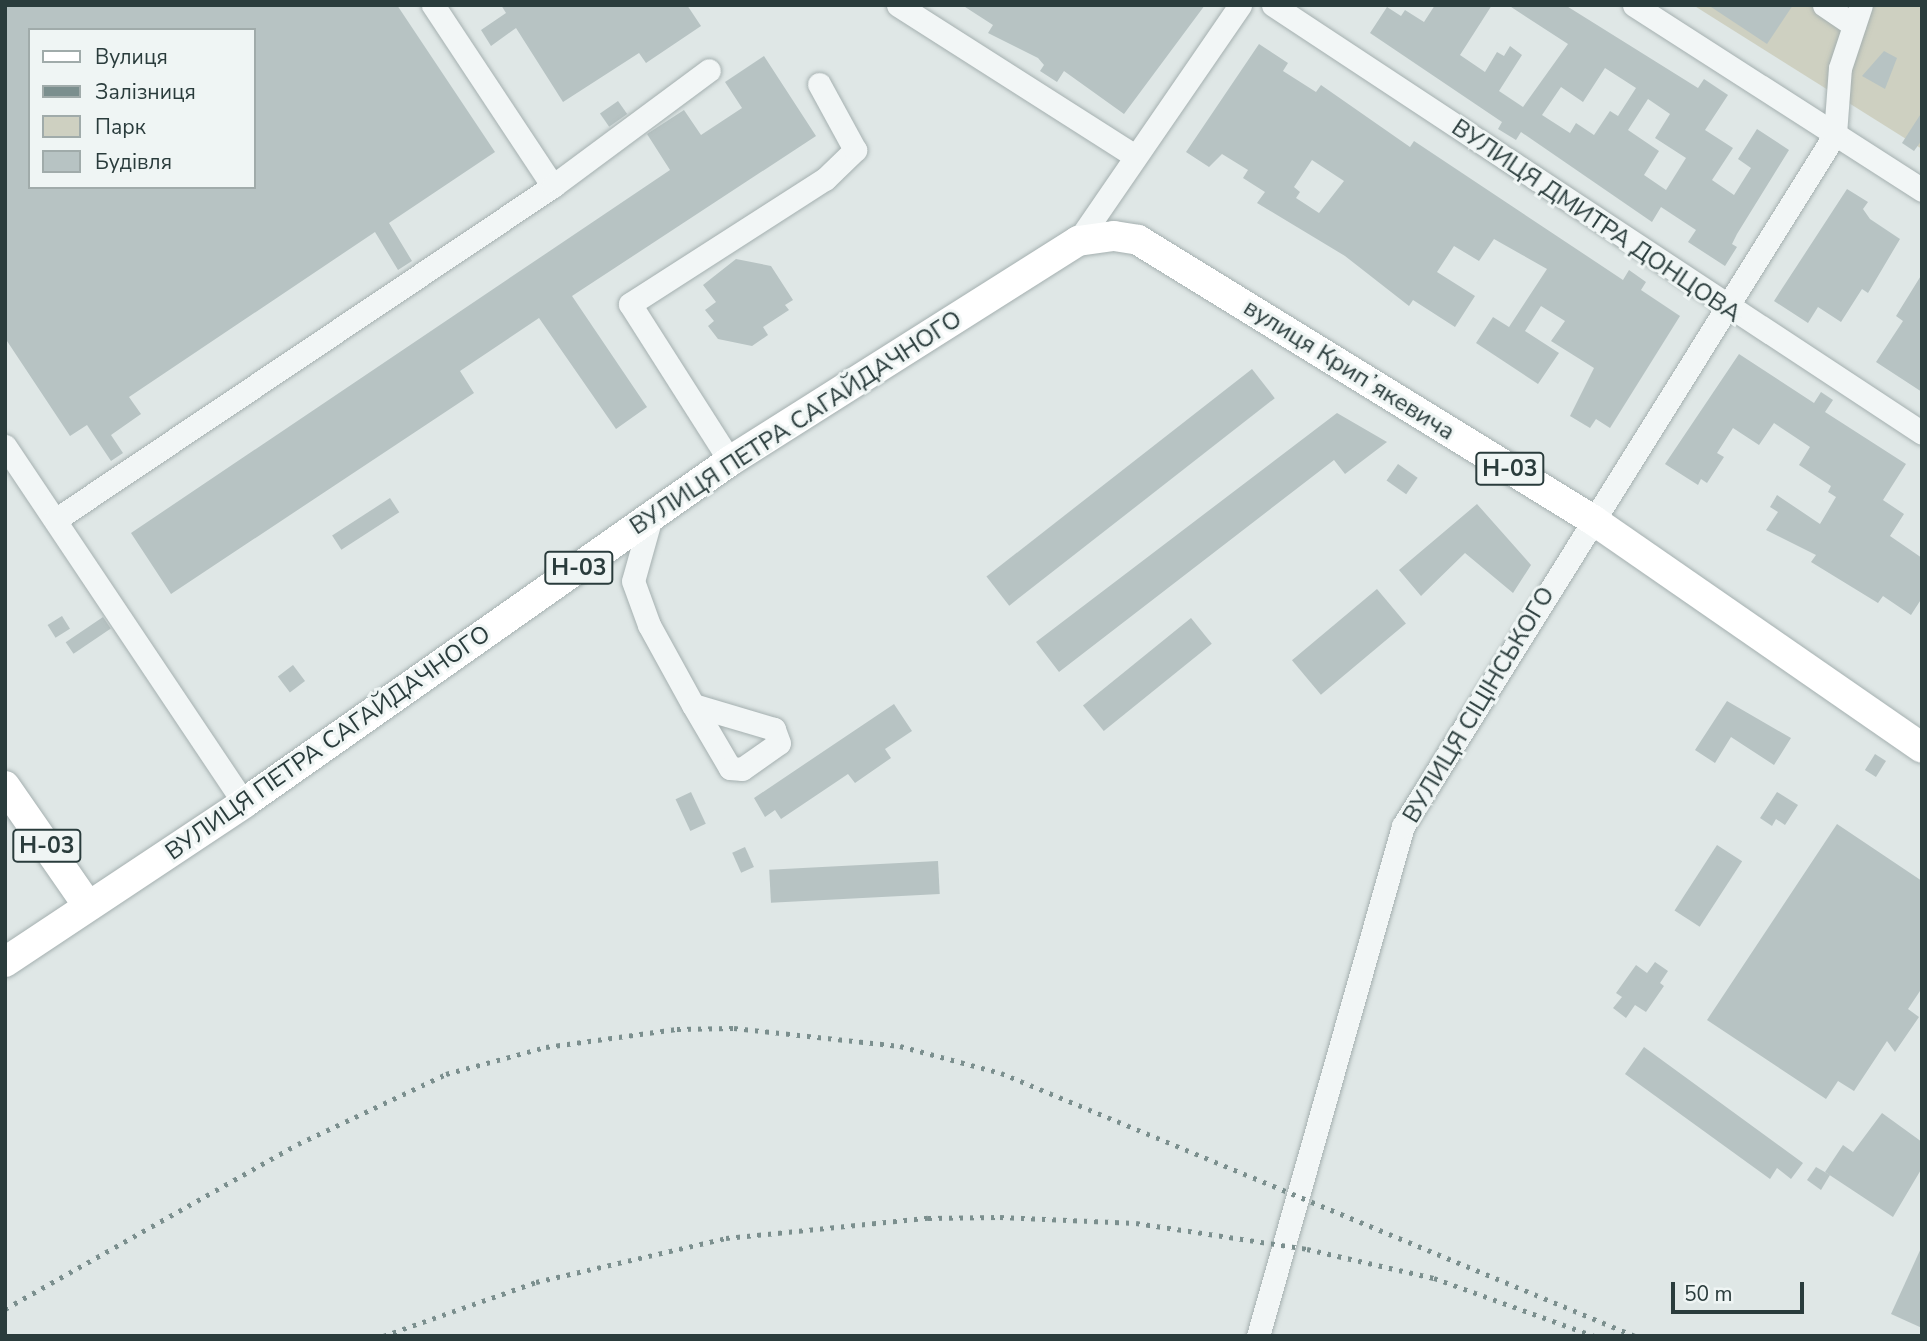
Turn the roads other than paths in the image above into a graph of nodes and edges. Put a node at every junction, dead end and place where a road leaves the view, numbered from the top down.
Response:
1 (433, 5) edge
2 (898, 5) edge
3 (1240, 5) edge
4 (1273, 5) edge
5 (1634, 5) edge
6 (1824, 5) edge
7 (1857, 15) edge
8 (709, 70) dead end
9 (819, 84) dead end
10 (1835, 134) junction
11 (1135, 156) junction
12 (553, 186) junction
13 (1922, 190) edge
14 (1078, 241) junction
15 (1729, 311) junction
16 (1922, 433) edge
17 (5, 446) edge
18 (730, 461) junction
19 (651, 517) junction
20 (55, 520) junction
21 (1592, 520) junction
22 (693, 705) dead end
23 (1922, 748) edge
24 (5, 786) edge
25 (244, 803) junction
26 (88, 906) junction
27 (5, 962) edge
28 (1258, 1336) edge

1 - 12 street
2 - 11 street
3 - 11 street, ВУЛИЦЯ ПЕТРА САГАЙДАЧНОГО
4 - 15 street, ВУЛИЦЯ ДМИТРА ДОНЦОВА
5 - 10 street
6 - 7 street
7 - 10 street
8 - 12 street
9 - 18 street
10 - 13 street
10 - 15 street, ВУЛИЦЯ СІЦІНСЬКОГО
11 - 14 street, ВУЛИЦЯ ПЕТРА САГАЙДАЧНОГО
12 - 20 street
14 - 18 main road, ВУЛИЦЯ ПЕТРА САГАЙДАЧНОГО / Н-03
14 - 21 main road, вулиця Крипʼякевича / Н-03
15 - 16 street, ВУЛИЦЯ ДМИТРА ДОНЦОВА
15 - 21 street, ВУЛИЦЯ СІЦІНСЬКОГО
17 - 20 street
18 - 19 main road, ВУЛИЦЯ ПЕТРА САГАЙДАЧНОГО / Н-03
19 - 22 street
19 - 25 main road, ВУЛИЦЯ ПЕТРА САГАЙДАЧНОГО / Н-03
20 - 25 street
21 - 23 main road, вулиця Крипʼякевича / Н-03
21 - 28 street, ВУЛИЦЯ СІЦІНСЬКОГО
24 - 26 main road, Н-03
25 - 26 main road, ВУЛИЦЯ ПЕТРА САГАЙДАЧНОГО / Н-03
26 - 27 main road, ВУЛИЦЯ ПЕТРА САГАЙДАЧНОГО

